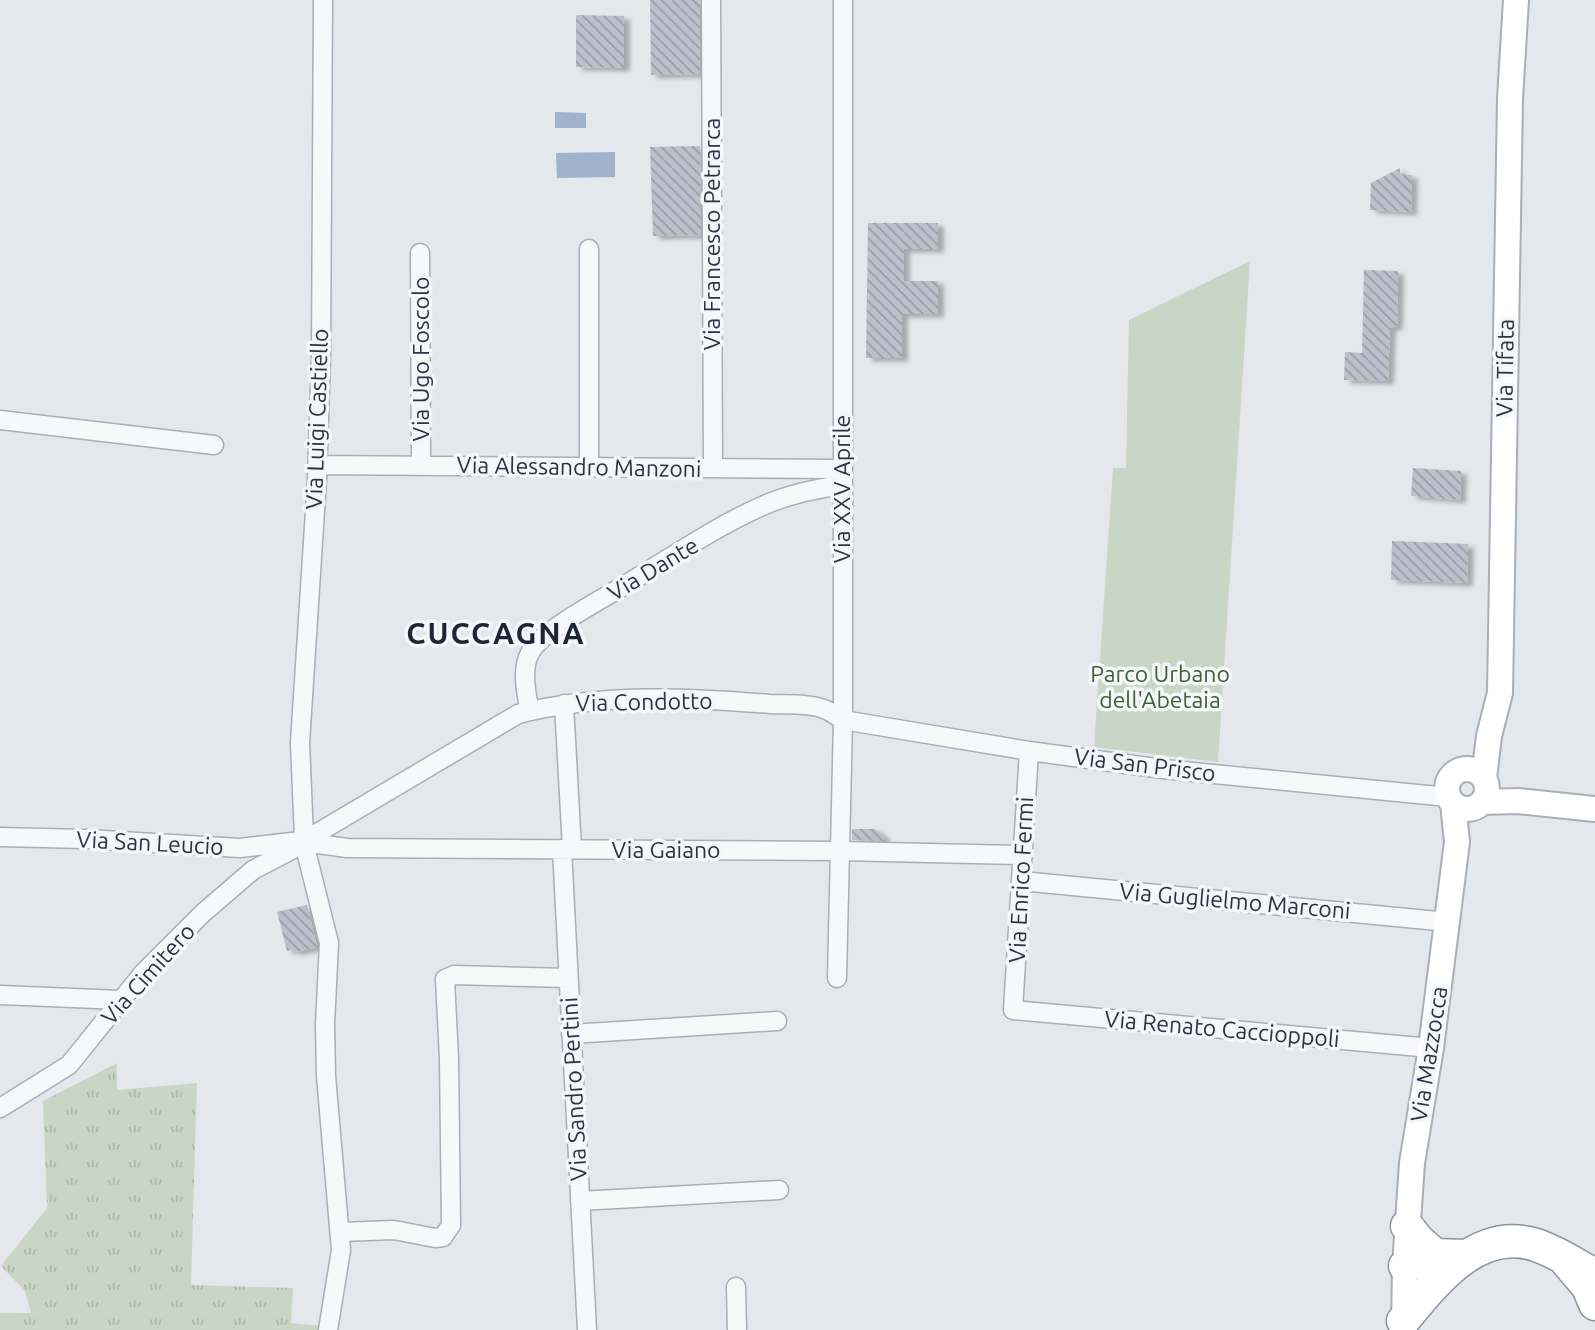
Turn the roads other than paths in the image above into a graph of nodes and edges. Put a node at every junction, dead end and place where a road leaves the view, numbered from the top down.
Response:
1 (323, 0) edge
2 (712, 0) edge
3 (843, 0) edge
4 (1516, 0) edge
5 (589, 249) dead end
6 (420, 253) dead end
7 (0, 420) edge
8 (214, 445) dead end
9 (317, 465) junction
10 (421, 465) junction
11 (589, 467) junction
12 (713, 468) junction
13 (842, 477) junction
14 (564, 704) junction
15 (530, 711) junction
16 (842, 720) junction
17 (1489, 736) junction
18 (1029, 751) junction
19 (1471, 795) junction
20 (1595, 808) edge
21 (0, 836) edge
22 (305, 842) junction
23 (567, 849) junction
24 (840, 851) junction
25 (1022, 855) junction
26 (1021, 881) junction
27 (1448, 922) junction
28 (568, 978) junction
29 (836, 978) dead end
30 (0, 995) edge
31 (121, 1000) junction
32 (1013, 1010) joint
33 (777, 1021) dead end
34 (571, 1034) junction
35 (1431, 1048) junction
36 (0, 1108) edge
37 (779, 1190) dead end
38 (580, 1201) junction
39 (1408, 1226) junction
40 (340, 1232) junction
41 (1563, 1258) junction
42 (1447, 1263) junction
43 (1405, 1266) junction
44 (1595, 1275) edge
45 (736, 1287) dead end
46 (1595, 1304) edge
47 (1404, 1326) edge
48 (328, 1330) edge
49 (587, 1330) edge
50 (737, 1330) edge

1 - 9 street, Via Luigi Castiello
2 - 12 street, Via Francesco Petrarca
3 - 13 street, Via XXV Aprile
4 - 17 street, Via Tifata
5 - 11 street
6 - 10 street, Via Ugo Foscolo
7 - 8 street
9 - 10 street, Via Alessandro Manzoni
9 - 22 street, Via Luigi Castiello
10 - 11 street, Via Alessandro Manzoni
11 - 12 street, Via Alessandro Manzoni
12 - 13 street, Via Alessandro Manzoni
13 - 15 street, Via Dante
13 - 16 street, Via XXV Aprile
14 - 15 street, Via Condotto
14 - 16 street, Via Condotto
14 - 23 street, Via Sandro Pertini
15 - 22 street, Via Condotto
16 - 18 street, Via San Prisco
16 - 24 street, Via XXV Aprile
17 - 19 street, Via Tifata
17 - 19 street, Via Tifata
18 - 19 street, Via San Prisco
18 - 25 street, Via Enrico Fermi
19 - 20 street, Via San Prisco
19 - 27 street, Via Mazzocca
21 - 22 street, Via San Leucio
22 - 23 street, Via Gaiano
22 - 31 street, Via Cimitero
22 - 40 street, Via Luigi Castiello
23 - 24 street, Via Gaiano
23 - 28 street, Via Sandro Pertini
24 - 25 street, Via Gaiano
24 - 29 street, Via XXV Aprile
25 - 26 street, Via Enrico Fermi
26 - 27 street, Via Guglielmo Marconi
26 - 32 street, Via Enrico Fermi
27 - 35 street, Via Mazzocca
28 - 34 street, Via Sandro Pertini
28 - 40 street
30 - 31 street
31 - 36 street, Via Cimitero
32 - 35 street, Via Renato Caccioppoli
33 - 34 street
34 - 38 street, Via Sandro Pertini
35 - 39 street, Via Mazzocca
37 - 38 street
38 - 49 street, Via Sandro Pertini
39 - 42 highway
39 - 43 street, Via Mazzocca
40 - 48 street, Via Luigi Castiello
41 - 42 highway
41 - 44 highway
41 - 46 highway
42 - 43 highway
42 - 47 highway
43 - 47 street, Via Mazzocca
45 - 50 street

